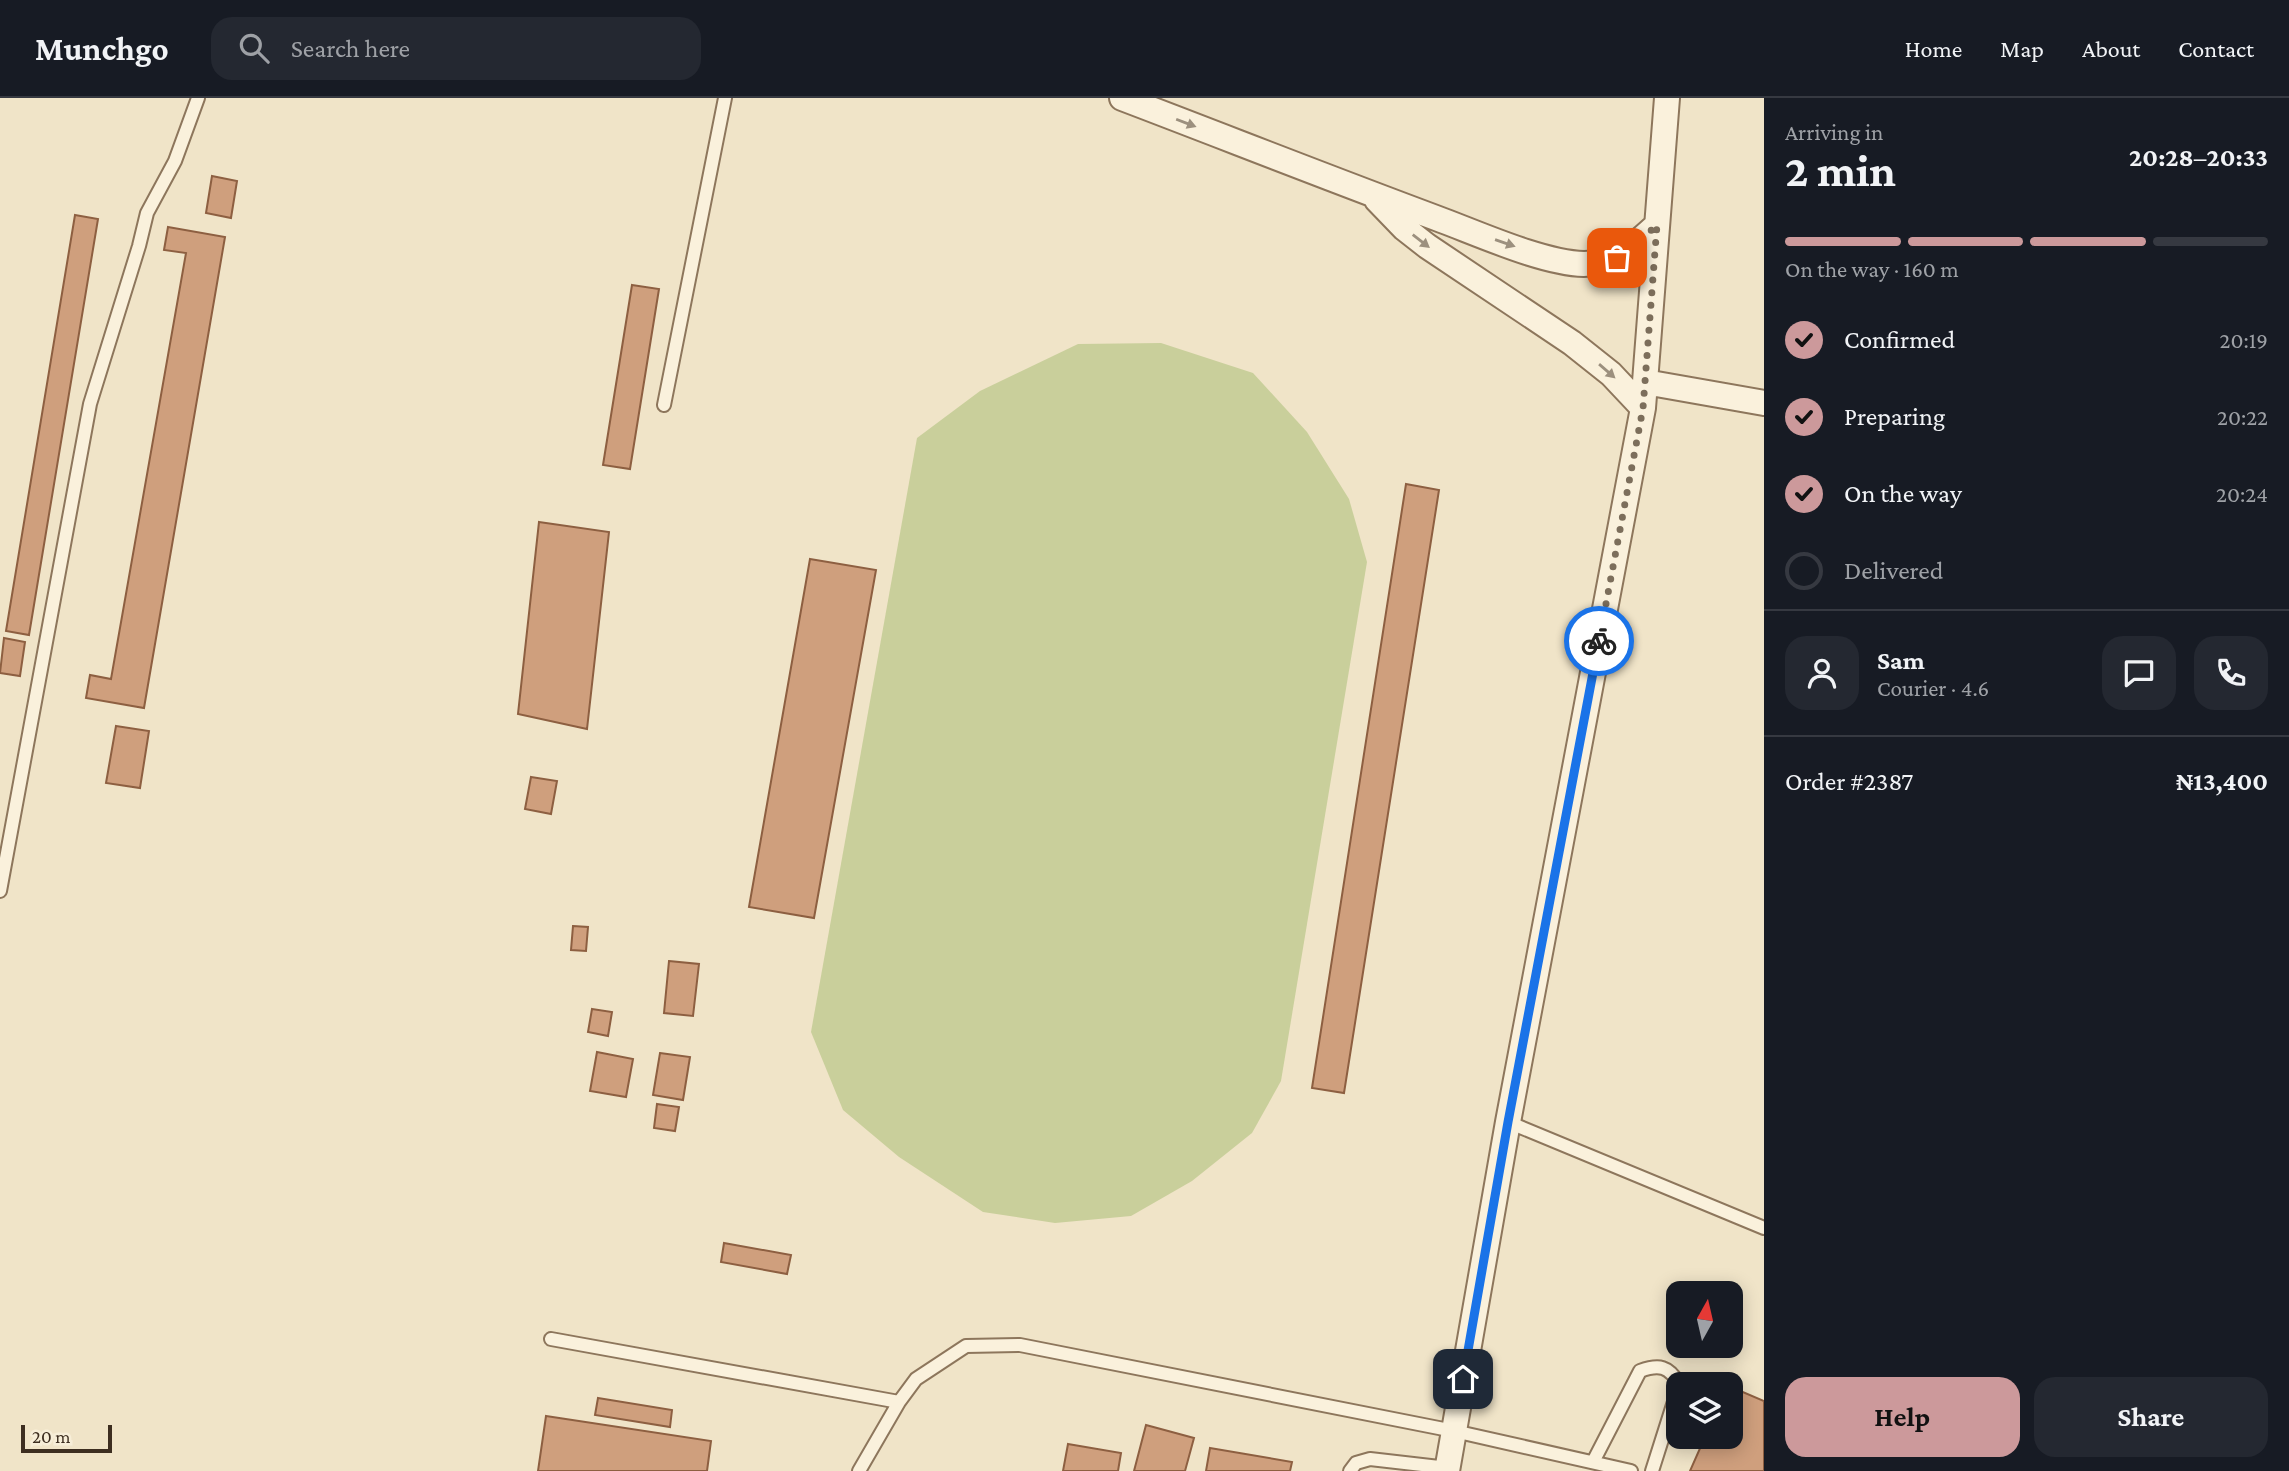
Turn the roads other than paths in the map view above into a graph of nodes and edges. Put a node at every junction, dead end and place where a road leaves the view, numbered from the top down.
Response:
1 (198, 98) edge
2 (725, 98) edge
3 (1122, 98) edge
4 (1667, 98) edge
5 (1372, 194) junction
6 (1657, 225) junction
7 (1645, 382) junction
8 (1764, 403) edge
9 (664, 405) dead end
10 (1643, 408) junction
11 (0, 891) edge
12 (1508, 1122) junction
13 (1764, 1228) edge
14 (551, 1339) dead end
15 (1671, 1372) edge
16 (899, 1402) junction
17 (1666, 1427) edge
18 (1454, 1431) junction
19 (1593, 1462) junction
20 (1447, 1469) edge
21 (859, 1471) edge
22 (1350, 1471) edge
23 (1631, 1471) edge
24 (1652, 1471) edge

1 - 11 lane
2 - 9 lane
3 -> 5 street
4 - 6 street
5 -> 6 street
5 -> 10 street
6 - 7 street
7 - 8 street
7 - 10 street
10 - 12 street
12 - 13 lane
12 - 18 street
14 - 16 lane
15 - 19 lane
16 - 18 lane
16 - 21 lane
17 - 24 lane
18 - 19 lane
18 - 20 street
19 - 23 lane
20 - 22 lane

